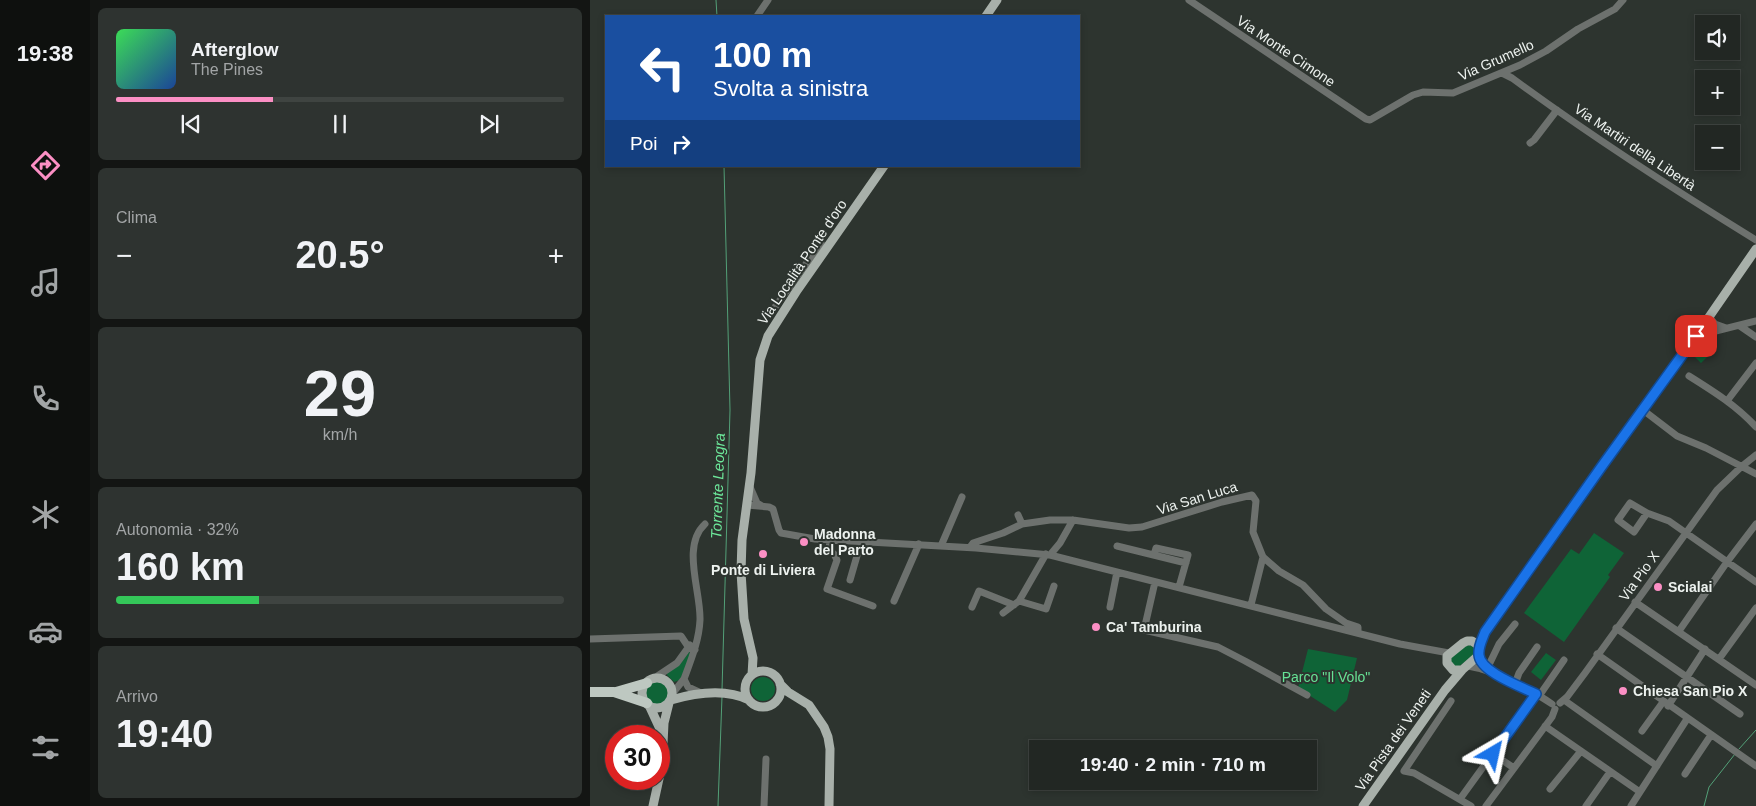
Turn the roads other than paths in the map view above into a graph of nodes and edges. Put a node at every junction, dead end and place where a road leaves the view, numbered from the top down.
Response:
1 (768, 0) edge
2 (997, 0) edge
3 (1189, 0) edge
4 (1623, 0) edge
5 (758, 15) edge
6 (987, 15) edge
7 (1502, 73) junction
8 (1557, 110) junction
9 (1370, 120) joint
10 (1530, 143) dead end
11 (883, 167) edge
12 (1756, 240) edge
13 (821, 243) dead end
14 (1756, 249) edge
15 (770, 314) dead end
16 (1708, 320) junction
17 (1756, 321) edge
18 (1740, 326) junction
19 (1726, 328) junction
20 (1715, 331) junction
21 (1696, 336) junction
22 (1756, 337) edge
23 (1756, 363) edge
24 (1689, 376) dead end
25 (1727, 401) junction
26 (1643, 410) junction
27 (1756, 427) edge
28 (1756, 455) edge
29 (1741, 467) junction
30 (1756, 474) edge
31 (750, 487) junction
32 (962, 497) dead end
33 (747, 505) junction
34 (762, 507) junction
35 (1647, 513) dead end
36 (1018, 514) dead end
37 (1073, 520) junction
38 (705, 524) dead end
39 (1022, 524) junction
40 (1756, 524) edge
41 (1686, 532) junction
42 (830, 540) junction
43 (861, 542) junction
44 (919, 544) junction
45 (940, 546) junction
46 (1117, 546) dead end
47 (970, 547) junction
48 (1048, 555) junction
49 (1263, 557) junction
50 (1726, 562) junction
51 (1117, 572) junction
52 (850, 580) dead end
53 (1155, 582) junction
54 (1756, 582) edge
55 (1054, 586) dead end
56 (1179, 587) junction
57 (894, 601) dead end
58 (1635, 602) junction
59 (1016, 603) junction
60 (1251, 605) junction
61 (873, 606) dead end
62 (972, 607) dead end
63 (1110, 607) dead end
64 (1756, 608) edge
65 (1003, 614) dead end
66 (1515, 624) dead end
67 (1616, 628) junction
68 (1679, 631) junction
69 (1358, 632) junction
70 (1485, 632) junction
71 (590, 639) edge
72 (1472, 641) junction
73 (1538, 647) dead end
74 (692, 649) junction
75 (1705, 649) junction
76 (1429, 651) junction
77 (1479, 652) junction
78 (1448, 653) junction
79 (1597, 654) junction
80 (752, 658) junction
81 (1719, 659) junction
82 (1564, 660) dead end
83 (1448, 665) junction
84 (1464, 668) junction
85 (1487, 668) junction
86 (764, 671) junction
87 (1494, 674) junction
88 (1687, 677) junction
89 (749, 678) junction
90 (684, 679) junction
91 (650, 681) junction
92 (780, 684) junction
93 (1515, 684) junction
94 (1756, 685) edge
95 (1445, 690) junction
96 (590, 692) edge
97 (614, 692) junction
98 (695, 693) junction
99 (733, 693) junction
100 (672, 694) junction
101 (1307, 695) dead end
102 (1537, 695) junction
103 (795, 696) junction
104 (749, 700) junction
105 (777, 700) junction
106 (1451, 701) dead end
107 (648, 704) junction
108 (1558, 704) junction
109 (1666, 704) junction
110 (1740, 714) dead end
111 (1687, 719) junction
112 (659, 725) edge
113 (664, 725) edge
114 (1546, 726) junction
115 (1642, 731) dead end
116 (1711, 735) junction
117 (1581, 751) junction
118 (1493, 754) junction
119 (766, 759) dead end
120 (1657, 766) junction
121 (1756, 766) edge
122 (1514, 768) junction
123 (1610, 772) junction
124 (1685, 774) dead end
125 (1550, 789) dead end
126 (657, 790) edge
127 (1640, 792) junction
128 (1460, 799) junction
129 (653, 806) edge
130 (764, 806) edge
131 (829, 806) edge
132 (1363, 806) edge
133 (1471, 806) edge
134 (1486, 806) edge
135 (1586, 806) edge
136 (1631, 806) edge

1 - 5 street
2 - 6 main road
3 - 9 street, Via Monte Cimone
4 - 7 street, Via Grumello
7 - 8 street, Via Martiri della Libertà
7 - 9 street, Via Grumello
8 - 10 street
8 - 12 street, Via Martiri della Libertà
11 - 31 main road, Via Località Ponte d'oro
13 - 15 street, Via Località Ponte d'oro
14 - 16 main road
16 - 19 street
16 - 20 street
16 - 21 main road
17 - 18 street
18 - 19 street
18 - 22 street
19 - 20 street
20 - 21 street
21 - 26 main road
23 - 25 street
24 - 25 street
25 - 27 street
26 - 29 street
26 - 70 main road
28 - 29 street, Via Pio X
29 - 30 street
29 - 41 street, Via Pio X
31 - 33 main road, Via Località Ponte d'oro
31 - 34 street
32 - 45 street
33 - 34 street
33 - 80 main road, Via Località Ponte d'oro
34 - 42 street
35 - 41 street
36 - 39 street
37 - 39 street, Via San Luca
37 - 48 street
37 - 49 street, Via San Luca
38 - 74 street
39 - 47 street, Via San Luca
40 - 50 street
41 - 50 street
41 - 58 street, Via Pio X
42 - 43 street
42 - 61 street
43 - 44 street
43 - 52 street
44 - 45 street
44 - 57 street
45 - 47 street
46 - 56 street
47 - 48 street
48 - 51 street
48 - 59 street
49 - 60 street
49 - 69 street, Via San Luca
50 - 54 street
50 - 68 street
51 - 53 street
51 - 63 street
53 - 56 street
53 - 101 street
55 - 59 street
56 - 60 street
58 - 67 street, Via Pio X
58 - 68 street
59 - 62 street
59 - 65 street
60 - 69 street
64 - 81 street
66 - 85 street
67 - 79 street, Via Pio X
67 - 88 street
68 - 75 street
69 - 76 street
70 - 72 main road
70 - 77 main road
71 - 74 street
72 - 77 main road
72 - 78 main road
73 - 93 street
74 - 90 street
74 - 91 street
75 - 81 street
75 - 88 street
76 - 78 street
76 - 83 street
77 - 84 main road, Via Pista dei Veneti
77 - 85 street
78 - 83 main road, Via Pista dei Veneti
79 - 108 street, Via Pio X
79 - 109 street
80 - 86 main road
80 - 89 main road, Via Località Ponte d'oro
81 - 94 street
82 - 102 street
83 - 84 main road
83 - 95 main road, Via Pista dei Veneti
84 - 87 street
84 - 95 main road, Via Pista dei Veneti
85 - 87 street
86 - 89 main road
86 - 92 main road
87 - 93 street
88 - 109 street
88 - 110 street
89 - 99 main road
89 - 104 main road
90 - 98 street
90 - 100 street
91 - 97 highway
91 - 100 main road
91 - 107 main road
92 - 103 main road
92 - 105 main road
93 - 102 street
95 - 132 main road, Via Pista dei Veneti
96 - 97 highway
97 - 107 highway
98 - 99 main road
98 - 100 main road
99 - 104 main road
100 - 107 main road
100 - 113 main road
102 - 108 street
102 - 118 street
103 - 105 main road
103 - 131 main road
104 - 105 main road
106 - 128 street
107 - 112 main road
108 - 114 street, Via Pio X
108 - 120 street
109 - 111 street
109 - 115 street
111 - 116 street
111 - 120 street
114 - 117 street
114 - 122 street, Via Pio X
116 - 121 street
116 - 124 street
117 - 123 street
117 - 125 street
118 - 122 street
118 - 128 street
119 - 130 street
120 - 127 street
122 - 134 street, Via Pio X
123 - 127 street
123 - 135 street
126 - 129 main road
127 - 136 street
128 - 133 street

